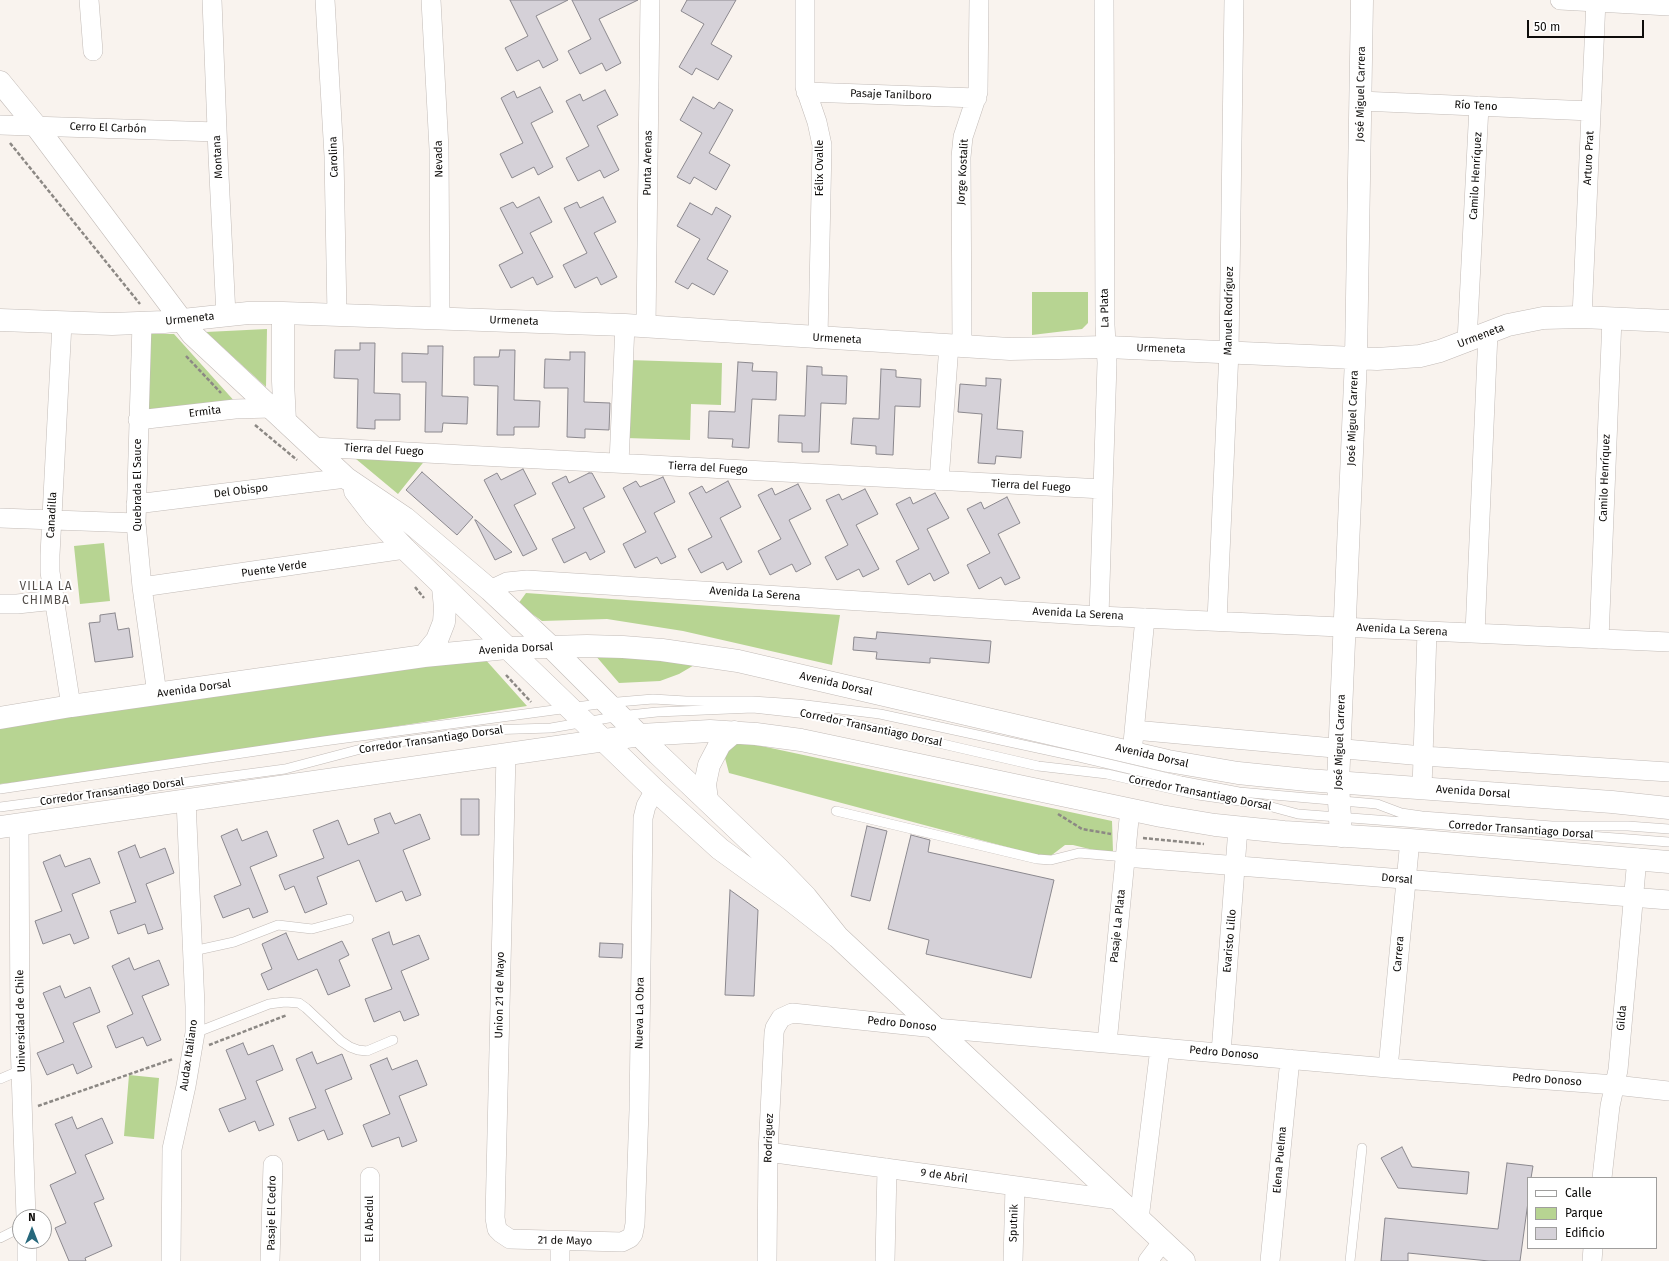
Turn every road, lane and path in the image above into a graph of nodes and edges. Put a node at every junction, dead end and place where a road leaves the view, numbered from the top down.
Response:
1 (89, 0) edge
2 (212, 0) edge
3 (325, 0) edge
4 (431, 0) edge
5 (650, 0) edge
6 (805, 0) edge
7 (979, 0) edge
8 (1104, 0) edge
9 (1234, 0) edge
10 (1362, 0) edge
11 (1560, 0) edge
12 (1596, 1) edge
13 (1669, 6) edge
14 (93, 51) dead end
15 (0, 82) edge
16 (806, 92) junction
17 (977, 98) junction
18 (1360, 101) junction
19 (1479, 106) junction
20 (1591, 112) junction
21 (0, 125) edge
22 (36, 126) junction
23 (217, 132) junction
24 (283, 312) junction
25 (226, 315) junction
26 (337, 315) junction
27 (1582, 317) junction
28 (1612, 318) junction
29 (440, 319) junction
30 (0, 320) edge
31 (181, 320) junction
32 (1669, 321) edge
33 (62, 323) junction
34 (142, 323) junction
35 (624, 326) junction
36 (646, 327) junction
37 (1488, 333) junction
38 (818, 338) junction
39 (1467, 342) junction
40 (956, 346) junction
41 (1107, 347) junction
42 (1229, 351) junction
43 (1356, 358) junction
44 (278, 414) junction
45 (138, 420) junction
46 (313, 447) junction
47 (619, 463) junction
48 (346, 478) junction
49 (939, 481) junction
50 (1103, 490) junction
51 (136, 504) junction
52 (0, 518) edge
53 (51, 520) junction
54 (136, 523) junction
55 (405, 549) junction
56 (142, 587) junction
57 (443, 587) junction
58 (490, 590) junction
59 (54, 600) junction
60 (0, 604) edge
61 (1099, 616) junction
62 (1145, 618) junction
63 (1217, 621) junction
64 (1345, 627) junction
65 (1428, 631) junction
66 (1475, 633) junction
67 (1599, 639) junction
68 (1669, 642) edge
69 (550, 646) junction
70 (506, 648) junction
71 (424, 656) junction
72 (157, 694) junction
73 (71, 706) junction
74 (569, 707) junction
75 (613, 710) junction
76 (0, 718) edge
77 (584, 723) junction
78 (1134, 730) junction
79 (734, 732) junction
80 (640, 735) junction
81 (603, 740) junction
82 (1339, 748) junction
83 (1132, 752) junction
84 (506, 754) junction
85 (1423, 756) junction
86 (1669, 772) edge
87 (0, 788) edge
88 (1422, 789) junction
89 (655, 790) junction
90 (186, 800) junction
91 (707, 800) junction
92 (0, 807) edge
93 (1669, 808) edge
94 (1130, 809) junction
95 (1339, 809) junction
96 (836, 812) dead end
97 (10, 826) edge
98 (1238, 828) junction
99 (1669, 828) edge
100 (1410, 840) junction
101 (1669, 842) edge
102 (1125, 857) junction
103 (1637, 858) junction
104 (1669, 862) edge
105 (1236, 865) junction
106 (1406, 879) junction
107 (1633, 896) junction
108 (1669, 900) edge
109 (348, 919) dead end
110 (838, 937) junction
111 (192, 951) junction
112 (306, 1008) junction
113 (781, 1018) joint
114 (935, 1028) junction
115 (195, 1033) junction
116 (393, 1040) dead end
117 (1107, 1043) junction
118 (1160, 1048) junction
119 (192, 1052) junction
120 (1221, 1053) junction
121 (1290, 1059) junction
122 (1388, 1068) junction
123 (21, 1070) junction
124 (0, 1079) edge
125 (1615, 1085) junction
126 (1669, 1091) edge
127 (22, 1112) junction
128 (1362, 1148) dead end
129 (768, 1152) junction
130 (273, 1165) dead end
131 (887, 1168) junction
132 (370, 1177) dead end
133 (1602, 1177) edge
134 (1015, 1186) junction
135 (1119, 1200) junction
136 (26, 1209) edge
137 (1139, 1219) junction
138 (12, 1232) edge
139 (501, 1234) joint
140 (0, 1238) edge
141 (630, 1238) joint
142 (560, 1241) junction
143 (1163, 1241) junction
144 (27, 1249) edge
145 (1593, 1249) edge
146 (27, 1261) edge
147 (171, 1261) edge
148 (270, 1261) edge
149 (370, 1261) edge
150 (560, 1261) edge
151 (767, 1261) edge
152 (885, 1261) edge
153 (1013, 1261) edge
154 (1148, 1261) edge
155 (1184, 1261) edge
156 (1270, 1261) edge
157 (1350, 1261) edge
158 (1592, 1261) edge

1 - 14 street
2 - 23 street, Montana
3 - 26 street, Carolina
4 - 29 street, Nevada
5 - 36 street, Punta Arenas
6 - 16 street, Félix Ovalle
7 - 17 street, Jorge Kostalit
8 - 41 street, La Plata
9 - 42 street, Manuel Rodríguez
10 - 18 main road, José Miguel Carrera
11 - 12 street
12 - 13 street
12 - 20 street, Arturo Prat
15 - 22 main road
16 - 17 street, Pasaje Tanilboro
16 - 38 street, Félix Ovalle
17 - 40 street, Jorge Kostalit
18 - 19 street, Río Teno
18 - 43 main road, José Miguel Carrera
19 - 20 street, Río Teno
19 - 39 street, Camilo Henríquez
20 - 27 street, Arturo Prat
21 - 22 street, Cerro El Carbón
22 - 23 street, Cerro El Carbón
22 - 31 main road
23 - 25 street, Montana
24 - 25 main road, Urmeneta
24 - 26 main road, Urmeneta
24 - 44 main road
25 - 31 main road, Urmeneta
26 - 29 main road, Urmeneta
27 - 28 main road, Urmeneta
27 - 37 main road, Urmeneta
28 - 32 main road, Urmeneta
28 - 67 street, Camilo Henríquez
29 - 35 main road, Urmeneta
30 - 33 main road, Urmeneta
31 - 34 main road, Urmeneta
31 - 44 main road
33 - 34 main road, Urmeneta
33 - 53 street, Canadilla
34 - 45 street, Quebrada El Sauce
35 - 36 main road, Urmeneta
35 - 47 street
36 - 38 main road, Urmeneta
37 - 39 main road, Urmeneta
37 - 66 street
38 - 40 main road, Urmeneta
39 - 43 main road, Urmeneta
40 - 41 main road, Urmeneta
40 - 49 street, Jorge Kostalit
41 - 42 main road, Urmeneta
41 - 50 street, La Plata
42 - 43 main road, Urmeneta
42 - 63 street, Manuel Rodríguez
43 - 64 main road, José Miguel Carrera
44 - 45 street, Ermita
44 - 46 main road
45 - 51 street, Quebrada El Sauce
46 - 47 street, Tierra del Fuego
46 - 48 main road
47 - 49 street, Tierra del Fuego
48 - 51 street, Del Obispo
48 - 55 main road
48 - 58 main road
49 - 50 street, Tierra del Fuego
50 - 61 street, La Plata
51 - 54 street, Quebrada El Sauce
52 - 53 street
53 - 54 street
53 - 59 street, Canadilla
54 - 56 street, Quebrada El Sauce
55 - 56 street, Puente Verde
55 - 57 main road
56 - 72 street, Quebrada El Sauce
57 - 70 main road
57 - 71 main road
58 - 61 street, Avenida La Serena
58 - 69 main road
59 - 60 street
59 - 73 street, Canadilla
61 - 62 street, Avenida La Serena
62 - 63 street, Avenida La Serena
62 - 78 street
63 - 64 street, Avenida La Serena
64 - 65 street, Avenida La Serena
64 - 82 main road, José Miguel Carrera
65 - 66 street, Avenida La Serena
65 - 85 street
66 - 67 street, Avenida La Serena
67 - 68 street, Avenida La Serena
69 - 70 main road, Avenida Dorsal
69 - 75 main road
69 - 83 main road, Avenida Dorsal
70 - 71 main road, Avenida Dorsal
70 - 74 main road
71 - 72 main road, Avenida Dorsal
72 - 73 main road, Avenida Dorsal
73 - 76 main road, Avenida Dorsal
74 - 75 lane, Corredor Transantiago Dorsal
74 - 77 main road
74 - 87 lane, Corredor Transantiago Dorsal
75 - 77 lane, Corredor Transantiago Dorsal
75 - 80 main road
75 - 95 lane, Corredor Transantiago Dorsal
75 - 95 lane, Corredor Transantiago Dorsal
77 - 81 main road
77 - 92 lane, Corredor Transantiago Dorsal
78 - 82 street, Avenida Dorsal
78 - 83 street
79 - 80 main road, Avenida Dorsal
79 - 91 main road
79 - 94 main road, Avenida Dorsal
80 - 81 main road, Avenida Dorsal
80 - 91 main road
81 - 84 main road, Avenida Dorsal
81 - 89 main road
82 - 85 street, Avenida Dorsal
82 - 95 main road, José Miguel Carrera
83 - 95 main road, Avenida Dorsal
84 - 90 main road, Avenida Dorsal
84 - 139 street, Union 21 de Mayo
85 - 86 street, Avenida Dorsal
85 - 88 street
88 - 93 main road, Avenida Dorsal
88 - 95 main road, Avenida Dorsal
89 - 110 main road
89 - 141 street, Nueva La Obra
90 - 97 main road, Avenida Dorsal
90 - 111 street, Audax Italiano
91 - 110 main road
94 - 98 main road, Avenida Dorsal
94 - 102 street, Pasaje La Plata
95 - 98 main road, Avenida Dorsal
95 - 99 lane, Corredor Transantiago Dorsal
95 - 100 main road, Avenida Dorsal
95 - 101 lane, Corredor Transantiago Dorsal
96 - 102 lane
97 - 123 street, Universidad de Chile
98 - 105 street, Evaristo Lillo
100 - 103 main road, Avenida Dorsal
100 - 106 street, Carrera
102 - 105 street, Dorsal
102 - 117 street, Pasaje La Plata
103 - 104 main road, Avenida Dorsal
103 - 107 street, Gilda
105 - 106 street, Dorsal
105 - 120 street, Evaristo Lillo
106 - 107 street, Dorsal
106 - 122 street, Carrera
107 - 108 street, Dorsal
107 - 125 street, Gilda
109 - 111 lane
110 - 114 main road
111 - 115 street, Audax Italiano
112 - 115 lane
112 - 116 lane
112 - 119 path
113 - 114 street, Pedro Donoso
113 - 129 street, Rodriguez
114 - 117 street, Pedro Donoso
114 - 135 main road
115 - 119 street, Audax Italiano
117 - 118 street, Pedro Donoso
118 - 120 street, Pedro Donoso
118 - 137 street
119 - 127 path
119 - 147 street, Audax Italiano
120 - 121 street, Pedro Donoso
121 - 122 street, Pedro Donoso
121 - 156 street, Elena Puelma
122 - 125 street, Pedro Donoso
123 - 124 lane
123 - 127 street, Universidad de Chile
125 - 126 street, Pedro Donoso
125 - 133 street, Gilda
127 - 136 street, Universidad de Chile
128 - 157 lane
129 - 131 street, 9 de Abril
129 - 151 street, Rodriguez
130 - 148 street, Pasaje El Cedro
131 - 134 street, 9 de Abril
131 - 152 street
132 - 149 street, El Abedul
134 - 135 street, 9 de Abril
134 - 153 street, Sputnik
135 - 137 main road
137 - 143 main road
138 - 140 lane
139 - 142 street, 21 de Mayo
141 - 142 street, 21 de Mayo
142 - 150 street
143 - 154 street
143 - 155 main road
144 - 146 street
145 - 158 street

